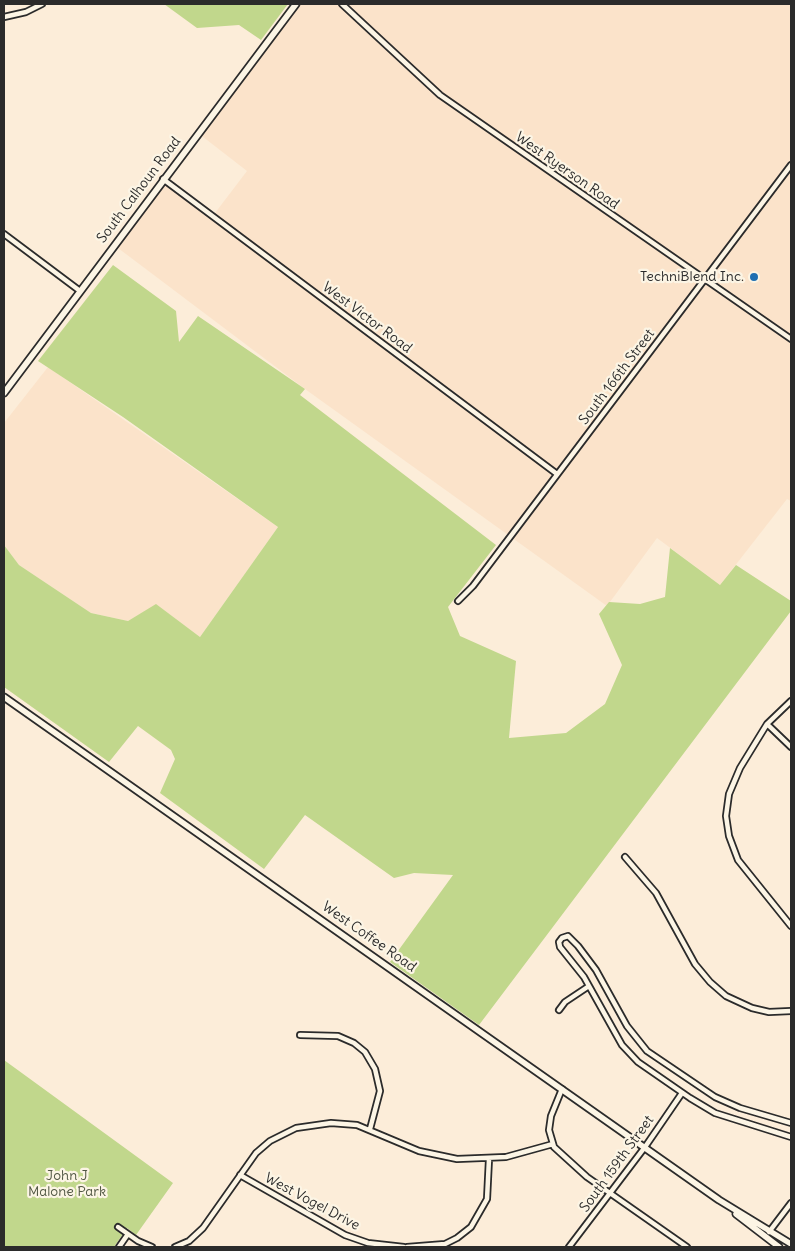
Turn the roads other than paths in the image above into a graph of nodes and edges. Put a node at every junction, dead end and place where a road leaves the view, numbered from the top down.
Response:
1 (42, 4) edge
2 (296, 4) edge
3 (342, 4) edge
4 (4, 17) edge
5 (791, 165) edge
6 (163, 179) junction
7 (4, 234) edge
8 (705, 280) junction
9 (80, 291) junction
10 (791, 340) edge
11 (4, 392) edge
12 (558, 474) junction
13 (458, 601) dead end
14 (4, 697) edge
15 (791, 701) edge
16 (767, 724) junction
17 (791, 747) edge
18 (625, 857) dead end
19 (791, 926) edge
20 (589, 986) junction
21 (559, 1010) dead end
22 (791, 1011) edge
23 (300, 1035) dead end
24 (562, 1089) junction
25 (682, 1093) junction
26 (791, 1123) edge
27 (370, 1129) junction
28 (791, 1138) edge
29 (552, 1144) junction
30 (645, 1148) junction
31 (489, 1159) junction
32 (240, 1175) junction
33 (610, 1193) junction
34 (719, 1200) junction
35 (791, 1203) edge
36 (118, 1227) dead end
37 (770, 1231) junction
38 (128, 1234) junction
39 (765, 1237) junction
40 (791, 1244) edge
41 (679, 1245) edge
42 (119, 1247) edge
43 (152, 1247) edge
44 (175, 1247) edge
45 (407, 1247) edge
46 (569, 1247) edge
47 (687, 1247) edge
48 (779, 1247) edge

1 - 4 street
2 - 6 street, South Calhoun Road
3 - 8 street, West Ryerson Road
5 - 8 street, South 166th Street
6 - 9 street, South Calhoun Road
6 - 12 street, West Victor Road
7 - 9 street
8 - 10 street, West Ryerson Road
8 - 12 street, South 166th Street
9 - 11 street, South Calhoun Road
12 - 13 street, South 166th Street
14 - 24 street, West Coffee Road
15 - 16 street
16 - 17 street
16 - 19 street
18 - 22 street
20 - 21 street
20 - 25 street
20 - 26 street
23 - 27 street
24 - 29 street
24 - 30 street, West Coffee Road
25 - 28 street
25 - 30 street, South 159th Street
27 - 31 street
27 - 32 street
29 - 31 street
29 - 33 street
30 - 33 street, South 159th Street
30 - 34 street, West Coffee Road
31 - 45 street, West Vogel Drive
32 - 44 street
32 - 45 street, West Vogel Drive
33 - 41 street
33 - 46 street, South 159th Street
34 - 37 street, West Coffee Road
34 - 39 street, West Coffee Road
35 - 37 street
36 - 38 street
37 - 39 street
37 - 40 street, West Coffee Road
38 - 42 street
38 - 43 street
39 - 48 street, West Coffee Road
41 - 47 street

